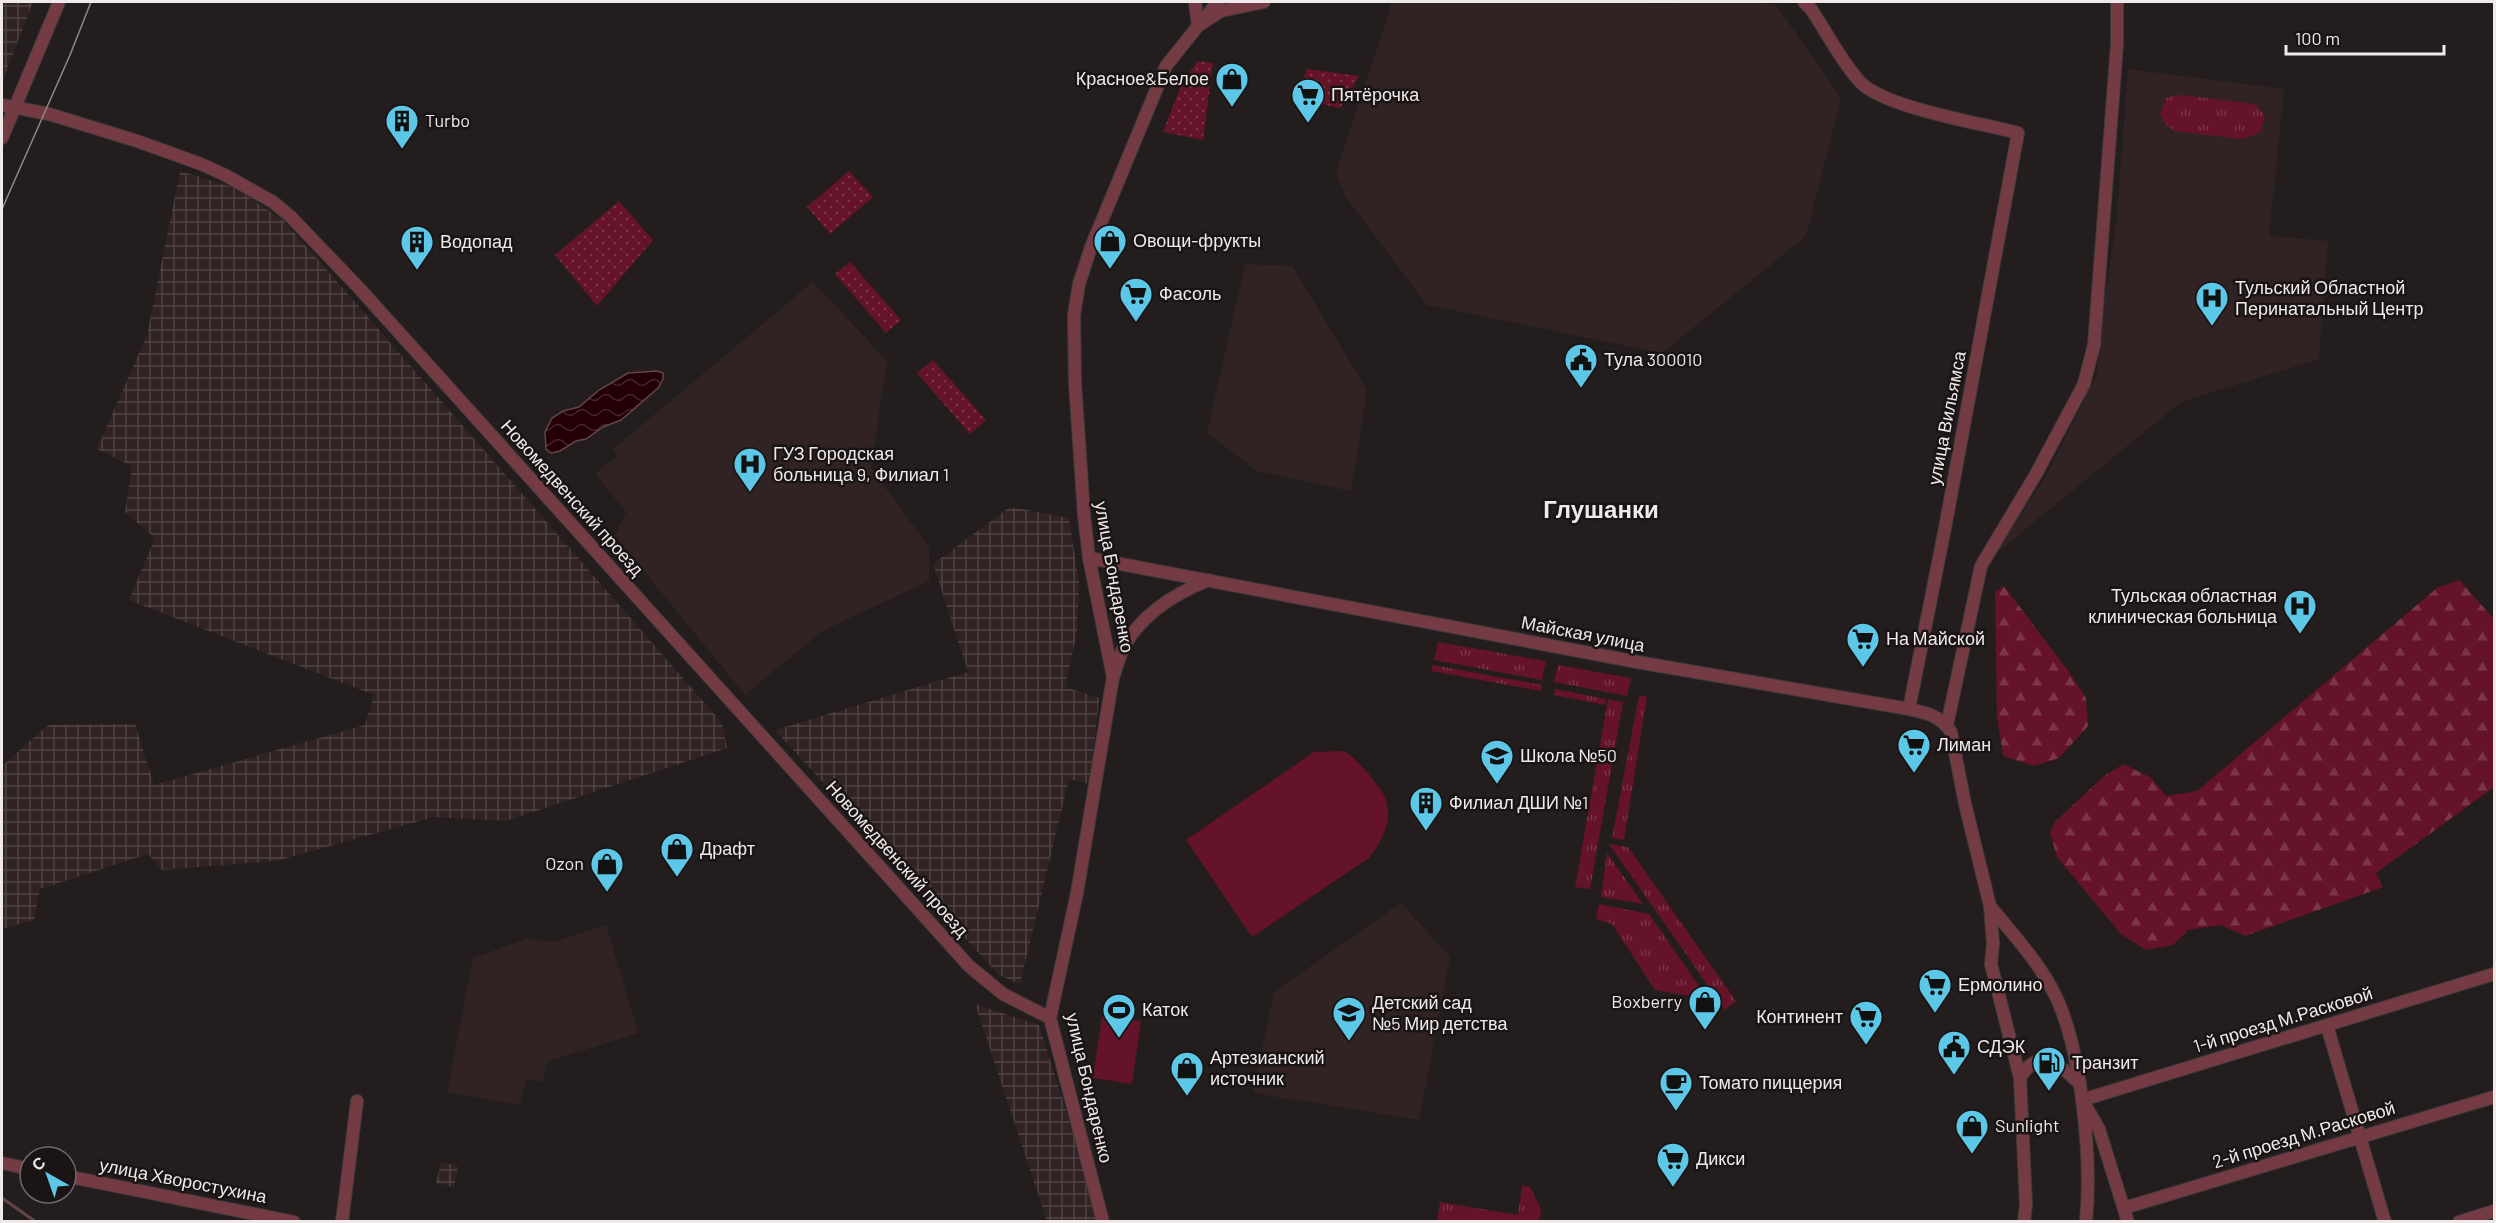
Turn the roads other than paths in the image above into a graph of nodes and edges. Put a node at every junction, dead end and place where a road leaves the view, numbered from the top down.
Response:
1 (59, 2) edge
2 (1195, 2) edge
3 (1218, 2) edge
4 (1264, 2) edge
5 (1804, 2) edge
6 (2117, 2) edge
7 (1248, 3) edge
8 (1198, 26) junction
9 (2, 105) edge
10 (15, 107) junction
11 (2, 138) edge
12 (1089, 558) junction
13 (1209, 580) junction
14 (1113, 676) junction
15 (1909, 709) junction
16 (1947, 725) junction
17 (1990, 906) junction
18 (1993, 943) junction
19 (2022, 947) junction
20 (2494, 974) edge
21 (1050, 1017) junction
22 (2327, 1026) junction
23 (2020, 1078) junction
24 (2081, 1085) junction
25 (2494, 1097) edge
26 (2082, 1100) junction
27 (357, 1101) dead end
28 (2360, 1137) junction
29 (2, 1164) edge
30 (18, 1167) edge
31 (78, 1178) edge
32 (2124, 1208) junction
33 (2494, 1211) edge
34 (294, 1221) edge
35 (342, 1221) edge
36 (1103, 1221) edge
37 (2024, 1221) edge
38 (2086, 1221) edge
39 (2128, 1221) edge
40 (2385, 1221) edge
41 (2459, 1221) edge

1 - 10 street
2 - 8 street
3 - 8 street
4 - 7 street, улица Бондаренко
5 - 15 street, улица Вильямса
6 - 16 street
7 - 8 street, улица Бондаренко
8 - 12 street, улица Бондаренко
9 - 10 street, Новомедвенский проезд
10 - 11 street
10 - 21 street, Новомедвенский проезд
12 - 13 street, Майская улица
12 - 14 street, улица Бондаренко
13 - 14 street
13 - 15 street, Майская улица
14 - 21 street, улица Бондаренко
15 - 16 street, Майская улица
16 - 17 street
17 - 18 street
17 - 19 street
18 - 19 street
18 - 23 street
19 - 24 street
20 - 22 street, 1-й проезд М.Расковой
21 - 36 street, улица Бондаренко
22 - 26 street, 1-й проезд М.Расковой
22 - 28 street
23 - 24 street
23 - 37 street
24 - 26 street
25 - 28 street, 2-й проезд М.Расковой
26 - 32 street
26 - 38 street
27 - 35 street
28 - 32 street, 2-й проезд М.Расковой
28 - 40 street
29 - 30 street
31 - 34 street, улица Хворостухина
32 - 39 street
33 - 41 street

